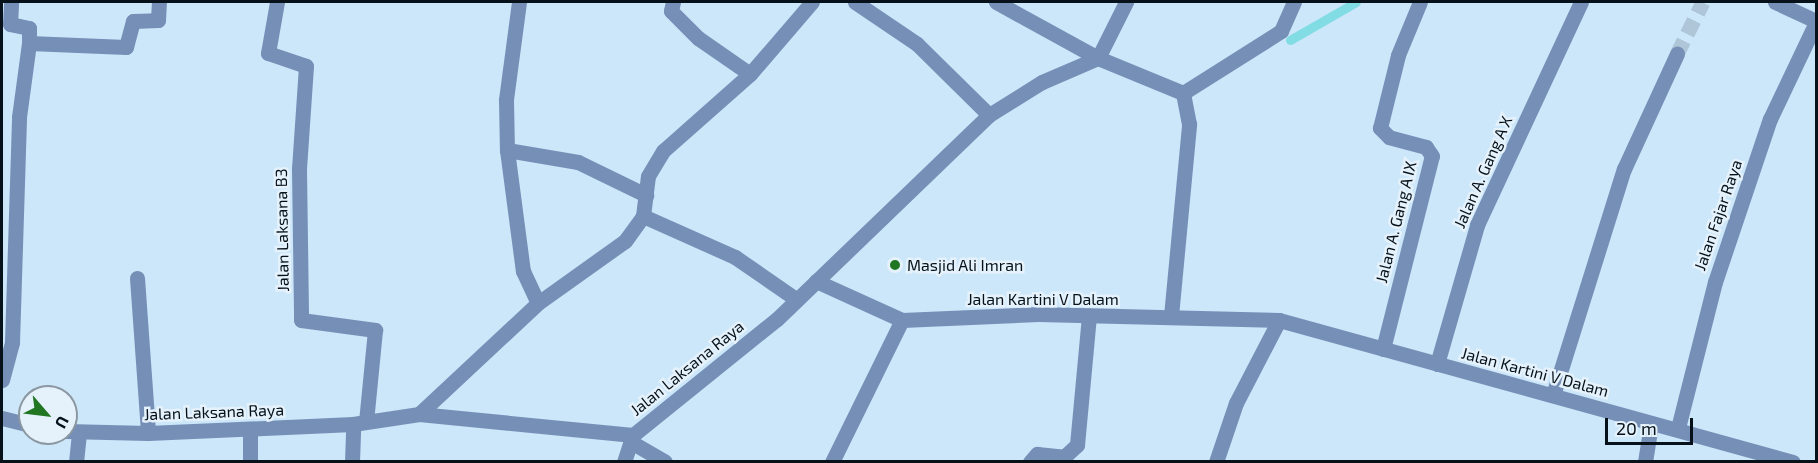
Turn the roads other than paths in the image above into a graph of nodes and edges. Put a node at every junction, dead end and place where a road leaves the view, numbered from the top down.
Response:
1 (11, 2) edge
2 (159, 2) edge
3 (277, 2) edge
4 (519, 2) edge
5 (673, 2) edge
6 (812, 2) edge
7 (855, 2) edge
8 (996, 2) edge
9 (1126, 2) edge
10 (1294, 2) edge
11 (1420, 2) edge
12 (1581, 2) edge
13 (1778, 2) edge
14 (1816, 22) edge
15 (29, 43) junction
16 (1677, 54) tunnel mouth
17 (1098, 58) junction
18 (750, 74) junction
19 (1183, 93) junction
20 (990, 115) junction
21 (507, 150) junction
22 (646, 195) junction
23 (643, 216) junction
24 (137, 278) dead end
25 (816, 281) junction
26 (797, 300) junction
27 (538, 303) junction
28 (1089, 316) junction
29 (1171, 316) junction
30 (902, 320) junction
31 (1278, 320) junction
32 (1383, 349) junction
33 (1437, 364) junction
34 (2, 380) edge
35 (1553, 395) junction
36 (420, 414) junction
37 (2, 418) edge
38 (18, 422) edge
39 (359, 423) junction
40 (1651, 423) junction
41 (1678, 428) junction
42 (250, 429) junction
43 (78, 432) edge
44 (148, 433) junction
45 (632, 439) junction
46 (74, 445) edge
47 (76, 462) edge
48 (250, 462) edge
49 (352, 462) edge
50 (624, 462) edge
51 (665, 462) edge
52 (832, 462) edge
53 (1030, 462) edge
54 (1216, 462) edge
55 (1645, 462) edge
56 (1793, 462) edge

1 - 15 street
2 - 15 street
3 - 39 street, Jalan Laksana B3
4 - 21 street
5 - 18 street
6 - 18 street
7 - 20 street
8 - 17 street
9 - 17 street
10 - 19 street
11 - 32 street, Jalan A. Gang A IX
12 - 33 street, Jalan A. Gang A X
13 - 14 street
14 - 41 street, Jalan Fajar Raya
15 - 34 street
16 - 35 street
17 - 19 street
17 - 20 street, Jalan Laksana Raya
18 - 22 street
19 - 29 street
20 - 25 street, Jalan Laksana Raya
21 - 22 street
21 - 27 street
22 - 23 street
23 - 26 street
23 - 27 street
24 - 44 street
25 - 26 street, Jalan Laksana Raya
25 - 30 street, Jalan Kartini V Dalam
26 - 45 street, Jalan Laksana Raya
27 - 36 street
28 - 29 street, Jalan Kartini V Dalam
28 - 30 street, Jalan Kartini V Dalam
28 - 53 street
29 - 31 street, Jalan Kartini V Dalam
30 - 52 street
31 - 32 street, Jalan Kartini V Dalam
31 - 54 street
32 - 33 street, Jalan Kartini V Dalam
33 - 35 street, Jalan Kartini V Dalam
35 - 40 street, Jalan Kartini V Dalam
36 - 39 street, Jalan Laksana Raya
36 - 45 street, Jalan Laksana Raya
37 - 38 street
39 - 42 street, Jalan Laksana Raya
39 - 49 street
40 - 41 street, Jalan Kartini V Dalam
40 - 55 street
41 - 56 street, Jalan Kartini V Dalam
42 - 44 street, Jalan Laksana Raya
42 - 48 street
43 - 44 street, Jalan Laksana Raya
45 - 50 street
45 - 51 street
46 - 47 street

